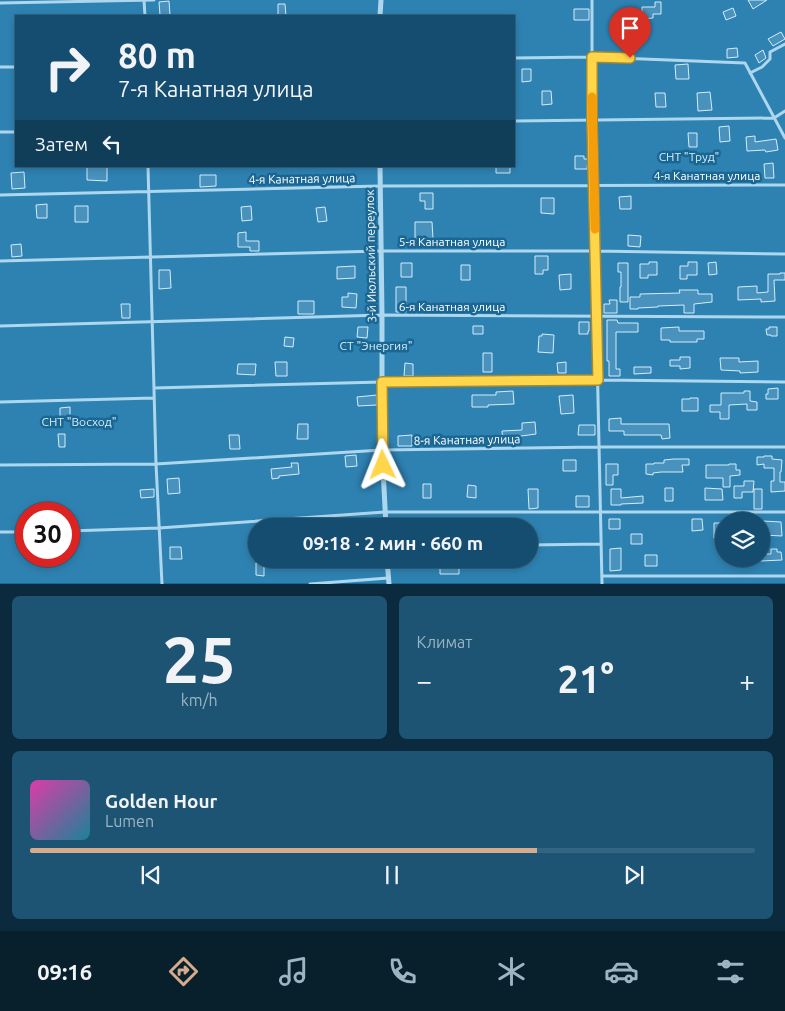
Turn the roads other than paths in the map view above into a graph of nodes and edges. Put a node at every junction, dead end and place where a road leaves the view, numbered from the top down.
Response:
1 (144, 0) edge
2 (154, 0) edge
3 (381, 0) edge
4 (592, 0) edge
5 (0, 3) edge
6 (145, 15) edge
7 (380, 15) edge
8 (785, 44) edge
9 (592, 57) junction
10 (515, 58) edge
11 (0, 67) edge
12 (15, 67) edge
13 (750, 73) junction
14 (785, 111) edge
15 (774, 118) junction
16 (592, 120) junction
17 (515, 121) edge
18 (0, 132) edge
19 (15, 132) edge
20 (785, 138) edge
21 (148, 167) edge
22 (380, 167) edge
23 (594, 185) junction
24 (785, 185) edge
25 (380, 186) junction
26 (149, 191) junction
27 (0, 194) edge
28 (381, 251) junction
29 (595, 251) junction
30 (785, 254) edge
31 (151, 257) junction
32 (0, 261) edge
33 (382, 316) junction
34 (596, 316) junction
35 (785, 317) edge
36 (152, 321) junction
37 (0, 326) edge
38 (598, 380) junction
39 (382, 382) junction
40 (785, 382) edge
41 (154, 388) junction
42 (154, 398) junction
43 (0, 402) edge
44 (599, 447) junction
45 (785, 447) edge
46 (382, 450) junction
47 (156, 464) junction
48 (0, 465) edge
49 (385, 512) junction
50 (601, 512) junction
51 (785, 512) edge
52 (385, 518) edge
53 (159, 528) junction
54 (80, 531) edge
55 (0, 532) edge
56 (15, 532) edge
57 (601, 544) junction
58 (538, 545) edge
59 (388, 568) edge
60 (602, 576) junction
61 (785, 576) edge
62 (389, 581) edge
63 (162, 584) edge
64 (310, 584) edge
65 (602, 584) edge

1 - 2 lane
1 - 5 lane
1 - 6 lane
3 - 7 street
4 - 9 lane
8 - 13 lane
9 - 10 lane
9 - 13 lane
9 - 16 lane
11 - 12 lane
13 - 15 lane
14 - 15 lane
15 - 16 lane
15 - 20 lane
16 - 17 lane
16 - 23 lane
18 - 19 lane
21 - 26 lane
22 - 25 street, 3-й Июльский переулок
23 - 24 lane, 4-я Канатная улица
23 - 25 lane, 4-я Канатная улица
23 - 29 lane
25 - 26 lane, 4-я Канатная улица
25 - 28 street, 3-й Июльский переулок
26 - 27 lane, 4-я Канатная улица
26 - 31 lane
28 - 29 lane, 5-я Канатная улица
28 - 31 lane, 5-я Канатная улица
28 - 33 street, 3-й Июльский переулок
29 - 30 lane, 5-я Канатная улица
29 - 34 lane
31 - 32 lane, 5-я Канатная улица
31 - 36 lane
33 - 34 lane, 6-я Канатная улица
33 - 36 lane, 6-я Канатная улица
33 - 39 street, 3-й Июльский переулок
34 - 35 lane, 6-я Канатная улица
34 - 38 lane
36 - 37 lane, 6-я Канатная улица
36 - 41 lane
38 - 39 lane
38 - 40 lane
38 - 44 lane
39 - 41 lane
39 - 46 street, 3-й Июльский переулок
41 - 42 lane
42 - 43 lane
42 - 47 lane
44 - 45 lane, 8-я Канатная улица
44 - 46 lane, 8-я Канатная улица
44 - 50 lane
46 - 47 lane, 8-я Канатная улица
46 - 49 street, 3-й Июльский переулок
47 - 48 lane, 8-я Канатная улица
47 - 53 lane
49 - 50 lane
49 - 52 street, 3-й Июльский переулок
49 - 53 lane
50 - 51 lane
50 - 57 lane
53 - 54 lane
53 - 63 lane
55 - 56 lane
57 - 58 lane
57 - 60 lane
59 - 62 street
60 - 61 lane
60 - 65 lane
62 - 64 lane

